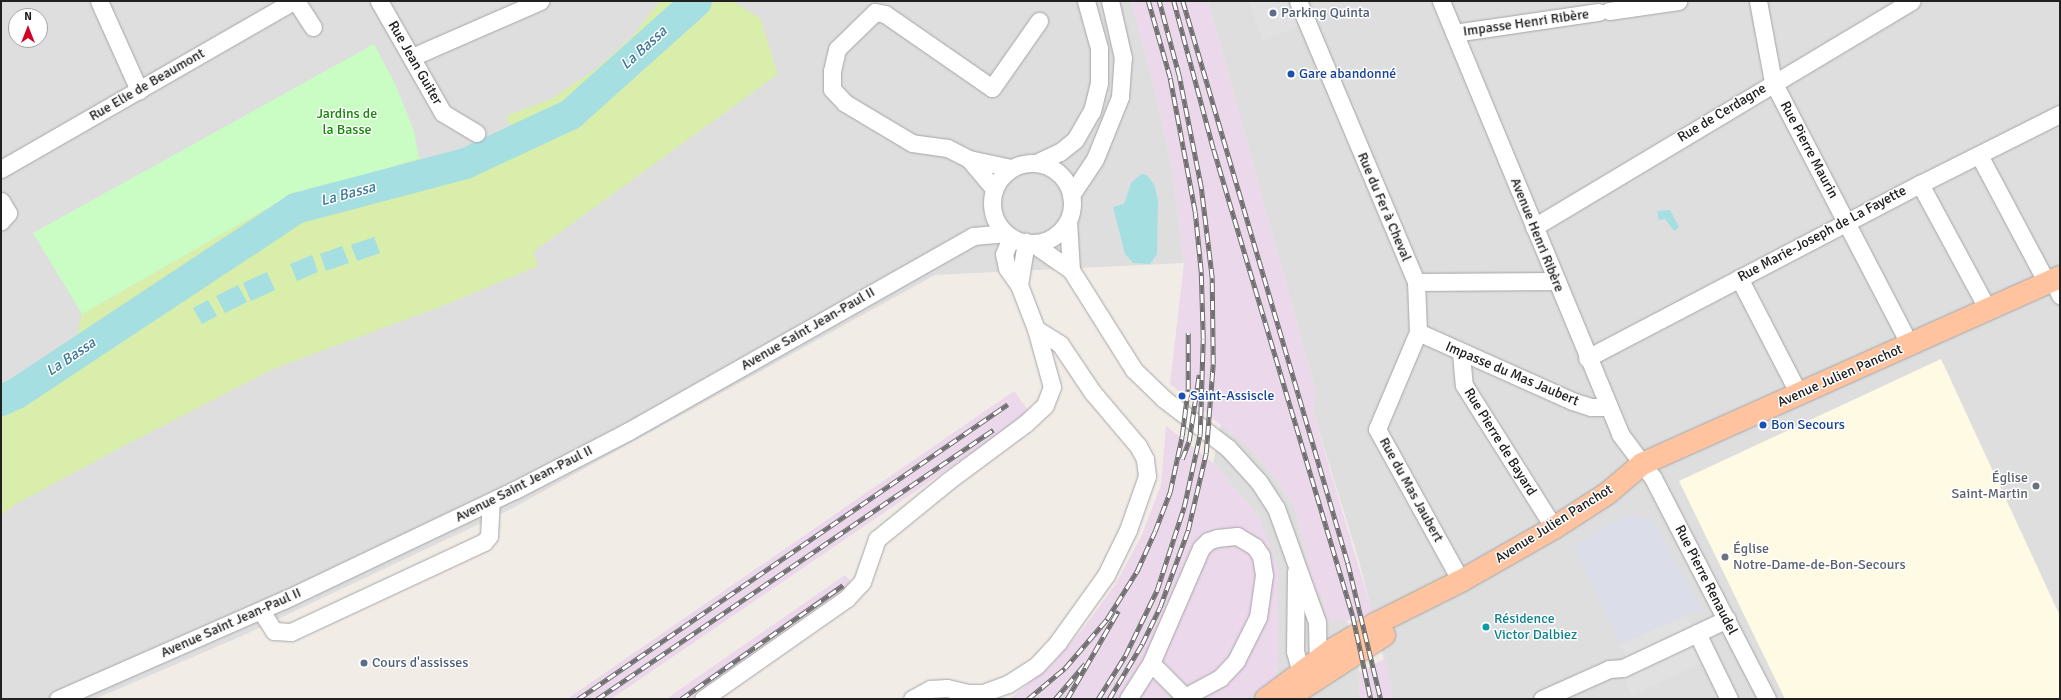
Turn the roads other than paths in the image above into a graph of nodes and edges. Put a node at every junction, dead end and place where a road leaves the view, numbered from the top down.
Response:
1 (99, 1) edge
2 (295, 1) edge
3 (379, 1) edge
4 (540, 1) edge
5 (1086, 1) edge
6 (1110, 1) edge
7 (1298, 1) edge
8 (1441, 1) edge
9 (1678, 1) edge
10 (1758, 1) edge
11 (1911, 1) edge
12 (1656, 2) edge
13 (1039, 21) dead end
14 (313, 27) dead end
15 (1454, 33) junction
16 (412, 57) junction
17 (1773, 82) junction
18 (139, 90) junction
19 (2060, 114) edge
20 (476, 133) dead end
21 (1979, 155) junction
22 (969, 160) junction
23 (1036, 163) junction
24 (1011, 168) junction
25 (1, 169) edge
26 (1920, 184) junction
27 (993, 193) junction
28 (1071, 195) junction
29 (1, 201) edge
30 (1, 221) edge
31 (1068, 221) junction
32 (1847, 222) junction
33 (1534, 227) junction
34 (973, 236) junction
35 (1018, 239) junction
36 (1071, 270) junction
37 (1739, 278) junction
38 (1557, 281) junction
39 (1416, 282) junction
40 (2055, 284) edge
41 (1988, 310) junction
42 (1036, 329) junction
43 (1418, 332) junction
44 (1910, 345) junction
45 (1461, 353) junction
46 (1587, 358) junction
47 (1799, 394) junction
48 (1609, 407) junction
49 (1642, 464) junction
50 (491, 502) junction
51 (1554, 528) junction
52 (1296, 565) junction
53 (1461, 581) junction
54 (261, 611) junction
55 (1727, 619) junction
56 (1318, 622) junction
57 (1697, 633) junction
58 (1348, 650) junction
59 (1151, 663) junction
60 (1305, 678) edge
61 (1183, 697) edge
62 (58, 699) edge
63 (703, 699) edge
64 (912, 699) edge
65 (1128, 699) edge
66 (1266, 699) edge
67 (1542, 699) edge
68 (1729, 699) edge
69 (1767, 699) edge

1 - 18 street
2 - 14 street, Rue Elie de Beaumont
2 - 18 street, Rue Elie de Beaumont
3 - 16 street, Rue Jean Guiter
4 - 16 street
5 - 23 street
6 - 28 street
7 - 39 street, Rue du Fer à Cheval
8 - 15 street, Avenue Henri Ribère
9 - 12 street, Impasse Henri Ribère
10 - 17 street, Rue Pierre Maurin
11 - 17 street, Rue de Cerdagne
12 - 15 street, Impasse Henri Ribère
13 - 22 street
15 - 33 street, Avenue Henri Ribère
16 - 20 street, Rue Jean Guiter
17 - 32 street, Rue Pierre Maurin
17 - 33 street, Rue de Cerdagne
18 - 25 street, Rue Elie de Beaumont
19 - 21 street, Rue Marie-Joseph de La Fayette
21 - 26 street, Rue Marie-Joseph de La Fayette
21 - 40 street
22 - 24 street
22 - 27 street
23 - 24 street
23 - 28 street
24 - 27 street
26 - 32 street, Rue Marie-Joseph de La Fayette
26 - 41 street
27 - 34 street
27 - 35 street
28 - 31 street
29 - 30 street
31 - 35 street
31 - 36 street
32 - 37 street, Rue Marie-Joseph de La Fayette
32 - 44 street, Rue Pierre Maurin
33 - 38 street, Avenue Henri Ribère
34 - 35 street, Avenue Saint Jean-Paul II
34 - 50 street, Avenue Saint Jean-Paul II
35 - 36 street
35 - 42 street
36 - 52 street
37 - 46 street, Rue Marie-Joseph de La Fayette
37 - 47 street
38 - 39 street
38 - 46 street, Avenue Henri Ribère
39 - 43 street
40 - 41 main road, Avenue Julien Panchot
41 - 44 main road, Avenue Julien Panchot
42 - 63 street
42 - 64 street
43 - 45 street, Impasse du Mas Jaubert
43 - 53 street, Rue du Mas Jaubert
44 - 47 main road, Avenue Julien Panchot
45 - 48 street, Impasse du Mas Jaubert
45 - 51 street, Rue Pierre de Bayard
46 - 48 street, Avenue Henri Ribère
47 - 49 main road, Avenue Julien Panchot
48 - 49 street, Avenue Henri Ribère
49 - 51 main road, Avenue Julien Panchot
49 - 55 street, Rue Pierre Renaudel
50 - 54 street, Avenue Saint Jean-Paul II
50 - 54 street
51 - 53 main road, Avenue Julien Panchot
52 - 56 street
52 - 60 street
53 - 58 main road, Avenue Julien Panchot
54 - 62 street, Avenue Saint Jean-Paul II
55 - 57 street
55 - 69 street, Rue Pierre Renaudel
56 - 58 street
56 - 60 street
57 - 67 street
57 - 68 street
58 - 60 main road, Avenue Julien Panchot
58 - 60 main road, Avenue Julien Panchot
59 - 61 street
59 - 61 street
59 - 65 street
60 - 66 main road, Avenue Julien Panchot

